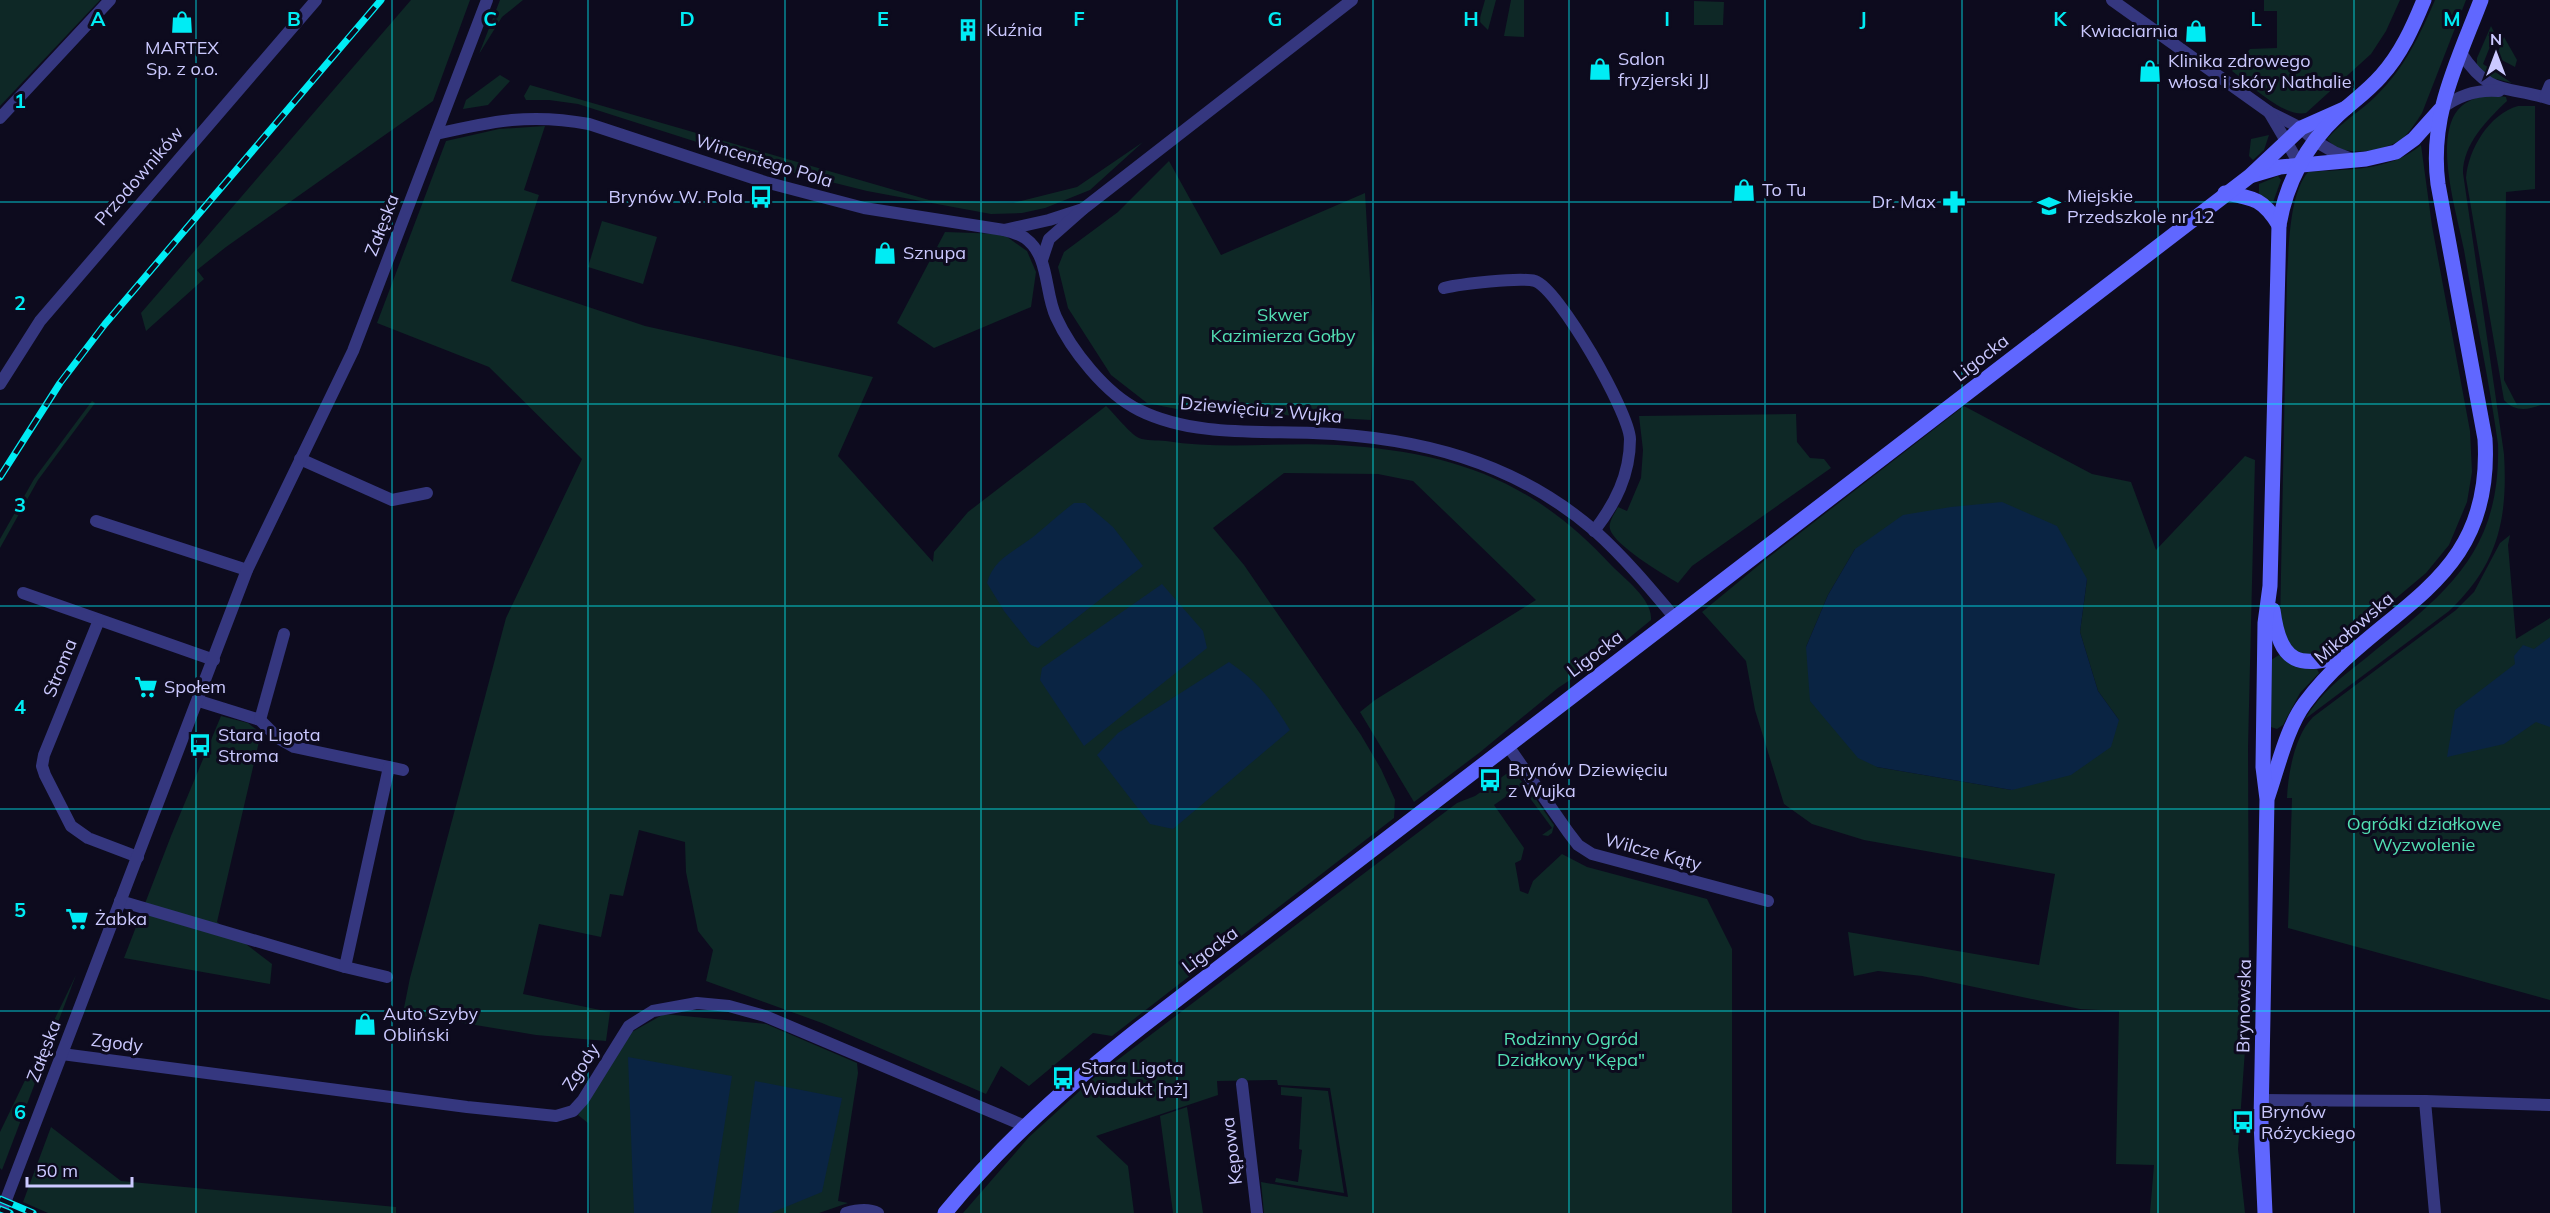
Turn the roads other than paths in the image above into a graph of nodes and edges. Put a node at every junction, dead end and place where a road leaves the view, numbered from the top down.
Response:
1 (110, 0) edge
2 (316, 0) edge
3 (487, 0) edge
4 (1352, 0) edge
5 (2112, 0) edge
6 (2424, 0) edge
7 (2481, 0) edge
8 (2461, 53) junction
9 (2550, 85) edge
10 (2516, 92) junction
11 (2548, 98) edge
12 (2346, 108) junction
13 (2442, 108) junction
14 (2269, 112) junction
15 (0, 118) edge
16 (2301, 128) junction
17 (436, 134) junction
18 (2315, 141) junction
19 (2284, 142) junction
20 (2354, 160) junction
21 (2300, 165) junction
22 (2250, 176) junction
23 (2225, 193) junction
24 (1083, 209) junction
25 (2279, 225) junction
26 (1004, 230) junction
27 (1042, 260) junction
28 (1444, 288) dead end
29 (0, 384) edge
30 (300, 459) junction
31 (428, 493) dead end
32 (96, 521) dead end
33 (1594, 531) junction
34 (248, 570) junction
35 (2270, 586) junction
36 (23, 593) dead end
37 (1675, 618) junction
38 (99, 620) junction
39 (284, 634) dead end
40 (2350, 653) junction
41 (214, 660) junction
42 (199, 701) junction
43 (260, 720) junction
44 (1508, 746) junction
45 (389, 766) junction
46 (403, 770) dead end
47 (2267, 799) junction
48 (138, 857) junction
49 (120, 901) junction
50 (1768, 901) dead end
51 (345, 967) junction
52 (387, 977) dead end
53 (62, 1054) junction
54 (1242, 1084) dead end
55 (2262, 1100) junction
56 (2425, 1101) junction
57 (2550, 1105) edge
58 (1025, 1126) junction
59 (1, 1213) edge
60 (846, 1213) edge
61 (878, 1213) edge
62 (945, 1213) edge
63 (1257, 1213) edge
64 (2265, 1213) edge
65 (2435, 1213) edge

1 - 15 street
2 - 29 street, Przodowników
3 - 17 street, Załęska
4 - 24 street, Wincentego Pola
5 - 14 street
6 - 12 main road
7 - 8 main road, Mikołowska
8 - 10 street
8 - 13 main road, Mikołowska
9 - 11 street
10 - 11 street
10 - 13 street
12 - 16 main road
12 - 18 main road
13 - 20 main road, Mikołowska
13 - 40 main road, Mikołowska
14 - 16 street
14 - 19 street
16 - 18 street
16 - 19 main road
17 - 26 street, Wincentego Pola
17 - 30 street, Załęska
18 - 20 street
18 - 21 main road
19 - 21 street
19 - 22 main road, Ligocka
20 - 21 main road, Mikołowska
21 - 22 main road, Mikołowska
21 - 25 main road
22 - 23 main road, Ligocka
23 - 25 main road
23 - 37 main road, Ligocka
24 - 26 street, Wincentego Pola
24 - 27 street, Wincentego Pola
25 - 35 main road
26 - 27 street, Dziewięciu z Wujka
27 - 33 street, Dziewięciu z Wujka
28 - 33 street
30 - 31 street
30 - 34 street, Załęska
32 - 34 street
33 - 37 street, Dziewięciu z Wujka
34 - 41 street, Załęska
35 - 40 main road
35 - 47 main road
36 - 38 street
37 - 44 main road, Ligocka
38 - 41 street
38 - 48 street, Stroma
39 - 43 street
40 - 47 main road, Mikołowska
41 - 42 street, Załęska
42 - 43 street
42 - 48 street, Załęska
43 - 45 street
44 - 50 street, Wilcze Kąty
44 - 58 main road, Ligocka
45 - 46 street
45 - 51 street
47 - 55 main road, Brynowska
48 - 49 street, Załęska
49 - 51 street
49 - 53 street, Załęska
51 - 52 street
53 - 58 street, Zgody
53 - 59 street, Załęska
54 - 63 street, Kępowa
55 - 56 street
55 - 64 main road, Brynowska
56 - 57 street
56 - 65 street
58 - 62 main road, Ligocka
60 - 61 street

